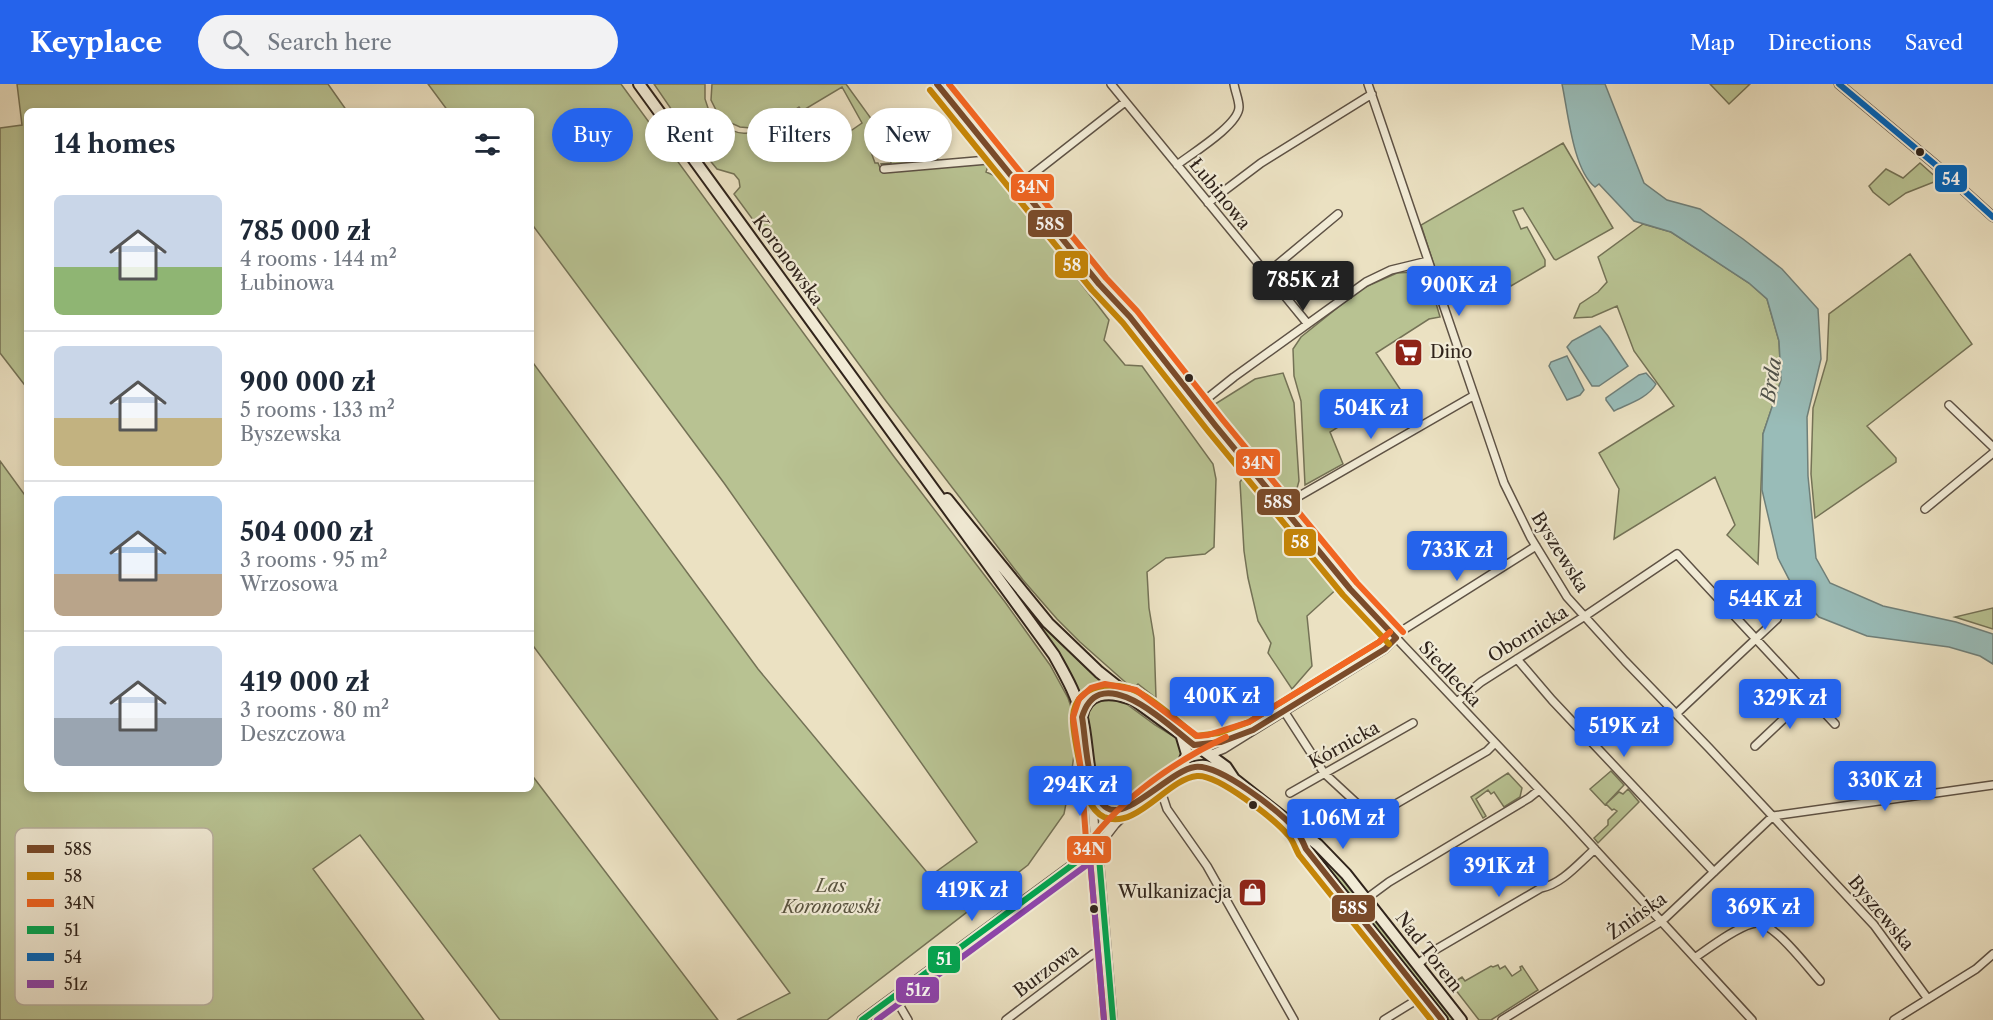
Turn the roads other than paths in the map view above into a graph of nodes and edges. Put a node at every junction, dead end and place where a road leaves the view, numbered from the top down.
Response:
1 (639, 84) edge
2 (937, 84) edge
3 (1111, 84) edge
4 (1234, 84) edge
5 (1368, 84) edge
6 (1839, 84) edge
7 (1372, 93) junction
8 (1125, 102) junction
9 (999, 159) junction
10 (1177, 165) junction
11 (884, 169) dead end
12 (1019, 184) junction
13 (1208, 203) junction
14 (1338, 214) dead end
15 (1993, 217) edge
16 (1428, 261) junction
17 (1266, 274) junction
18 (1307, 323) junction
19 (1473, 396) junction
20 (1199, 405) junction
21 (1949, 405) dead end
22 (1993, 447) edge
23 (1993, 453) edge
24 (910, 455) junction
25 (1281, 506) junction
26 (1925, 509) dead end
27 (1536, 546) junction
28 (1585, 616) junction
29 (1778, 619) dead end
30 (1396, 638) junction
31 (1756, 639) junction
32 (1517, 659) junction
33 (1808, 696) junction
34 (1133, 699) junction
35 (1457, 702) junction
36 (1284, 711) junction
37 (1676, 714) junction
38 (1082, 717) junction
39 (1413, 723) dead end
40 (1835, 724) dead end
41 (1253, 730) junction
42 (1182, 736) junction
43 (1495, 744) junction
44 (1194, 745) junction
45 (1755, 746) dead end
46 (1209, 755) junction
47 (1182, 772) junction
48 (1324, 773) junction
49 (1234, 779) junction
50 (1091, 782) junction
51 (1163, 784) junction
52 (1993, 785) edge
53 (1539, 790) junction
54 (1290, 793) dead end
55 (1132, 806) junction
56 (1377, 814) junction
57 (1773, 816) junction
58 (1370, 823) dead end
59 (1295, 829) junction
60 (1098, 846) junction
61 (1595, 849) junction
62 (1714, 872) junction
63 (1366, 898) junction
64 (1662, 921) junction
65 (1107, 952) junction
66 (1993, 954) edge
67 (1696, 957) junction
68 (1417, 964) junction
69 (1820, 981) dead end
70 (894, 996) junction
71 (1423, 996) junction
72 (1928, 999) junction
73 (862, 1020) edge
74 (908, 1020) edge
75 (1006, 1020) edge
76 (1113, 1020) edge
77 (1294, 1020) edge
78 (1384, 1020) edge
79 (1442, 1020) edge
80 (1461, 1020) edge
81 (1502, 1020) edge
82 (1752, 1020) edge
83 (1894, 1020) edge

1 - 24 main road, Koronowska
2 - 9 street, Siedlecka
3 - 8 street, Łubinowa
4 - 10 street
5 - 7 street, Byszewska
6 - 15 street
7 - 13 street
7 - 16 street, Byszewska
8 - 10 street, Łubinowa
8 - 12 street
9 - 11 street
9 - 12 street, Siedlecka
10 - 13 street, Łubinowa
12 - 20 street, Siedlecka
13 - 17 street, Łubinowa
14 - 17 street
16 - 18 street
16 - 19 street, Byszewska
17 - 18 street, Łubinowa
18 - 20 street
19 - 25 street
19 - 27 street, Byszewska
20 - 25 street, Siedlecka
21 - 22 street
23 - 26 street
24 - 34 main road, Koronowska
24 - 38 main road, Koronowska
25 - 30 street, Siedlecka
27 - 28 street, Byszewska
27 - 30 street
28 - 31 street, Obornicka
28 - 32 street, Obornicka
28 - 37 street, Byszewska
29 - 31 street
30 - 35 street, Siedlecka
30 - 36 street
31 - 33 street
31 - 37 street
32 - 35 street, Obornicka
32 - 62 street
33 - 40 street
33 - 45 street
34 - 38 main road
34 - 42 main road, Koronowska
35 - 43 street, Siedlecka
36 - 41 street
36 - 48 street
37 - 57 street, Byszewska
38 - 50 main road, Koronowska
39 - 48 street, Kórnicka
41 - 44 street
41 - 46 street
42 - 44 main road, Koronowska
42 - 47 main road
43 - 53 street, Siedlecka
43 - 56 street
44 - 46 main road, Koronowska
46 - 47 street
46 - 49 main road, Nad Torem
47 - 49 main road, Nad Torem
47 - 51 main road
48 - 54 street, Kórnicka
48 - 56 street
49 - 59 main road, Nad Torem
50 - 55 main road
50 - 60 street, Koronowska
51 - 55 main road
51 - 77 street
52 - 57 street
53 - 61 street, Siedlecka
53 - 63 street
55 - 60 street
56 - 58 street
57 - 62 street, Żnińska
57 - 72 street, Byszewska
59 - 63 main road, Nad Torem
59 - 71 main road, Nad Torem
60 - 65 street
60 - 70 street
61 - 64 street, Siedlecka
61 - 68 street
62 - 64 street, Żnińska
63 - 68 main road, Nad Torem
64 - 67 street, Siedlecka
64 - 81 street, Żnińska
65 - 75 street, Burzowa
65 - 76 street
66 - 72 street
67 - 69 street
67 - 82 street, Siedlecka
68 - 80 main road, Nad Torem
70 - 73 street
70 - 74 street
71 - 78 street
71 - 79 main road, Nad Torem
72 - 83 street

